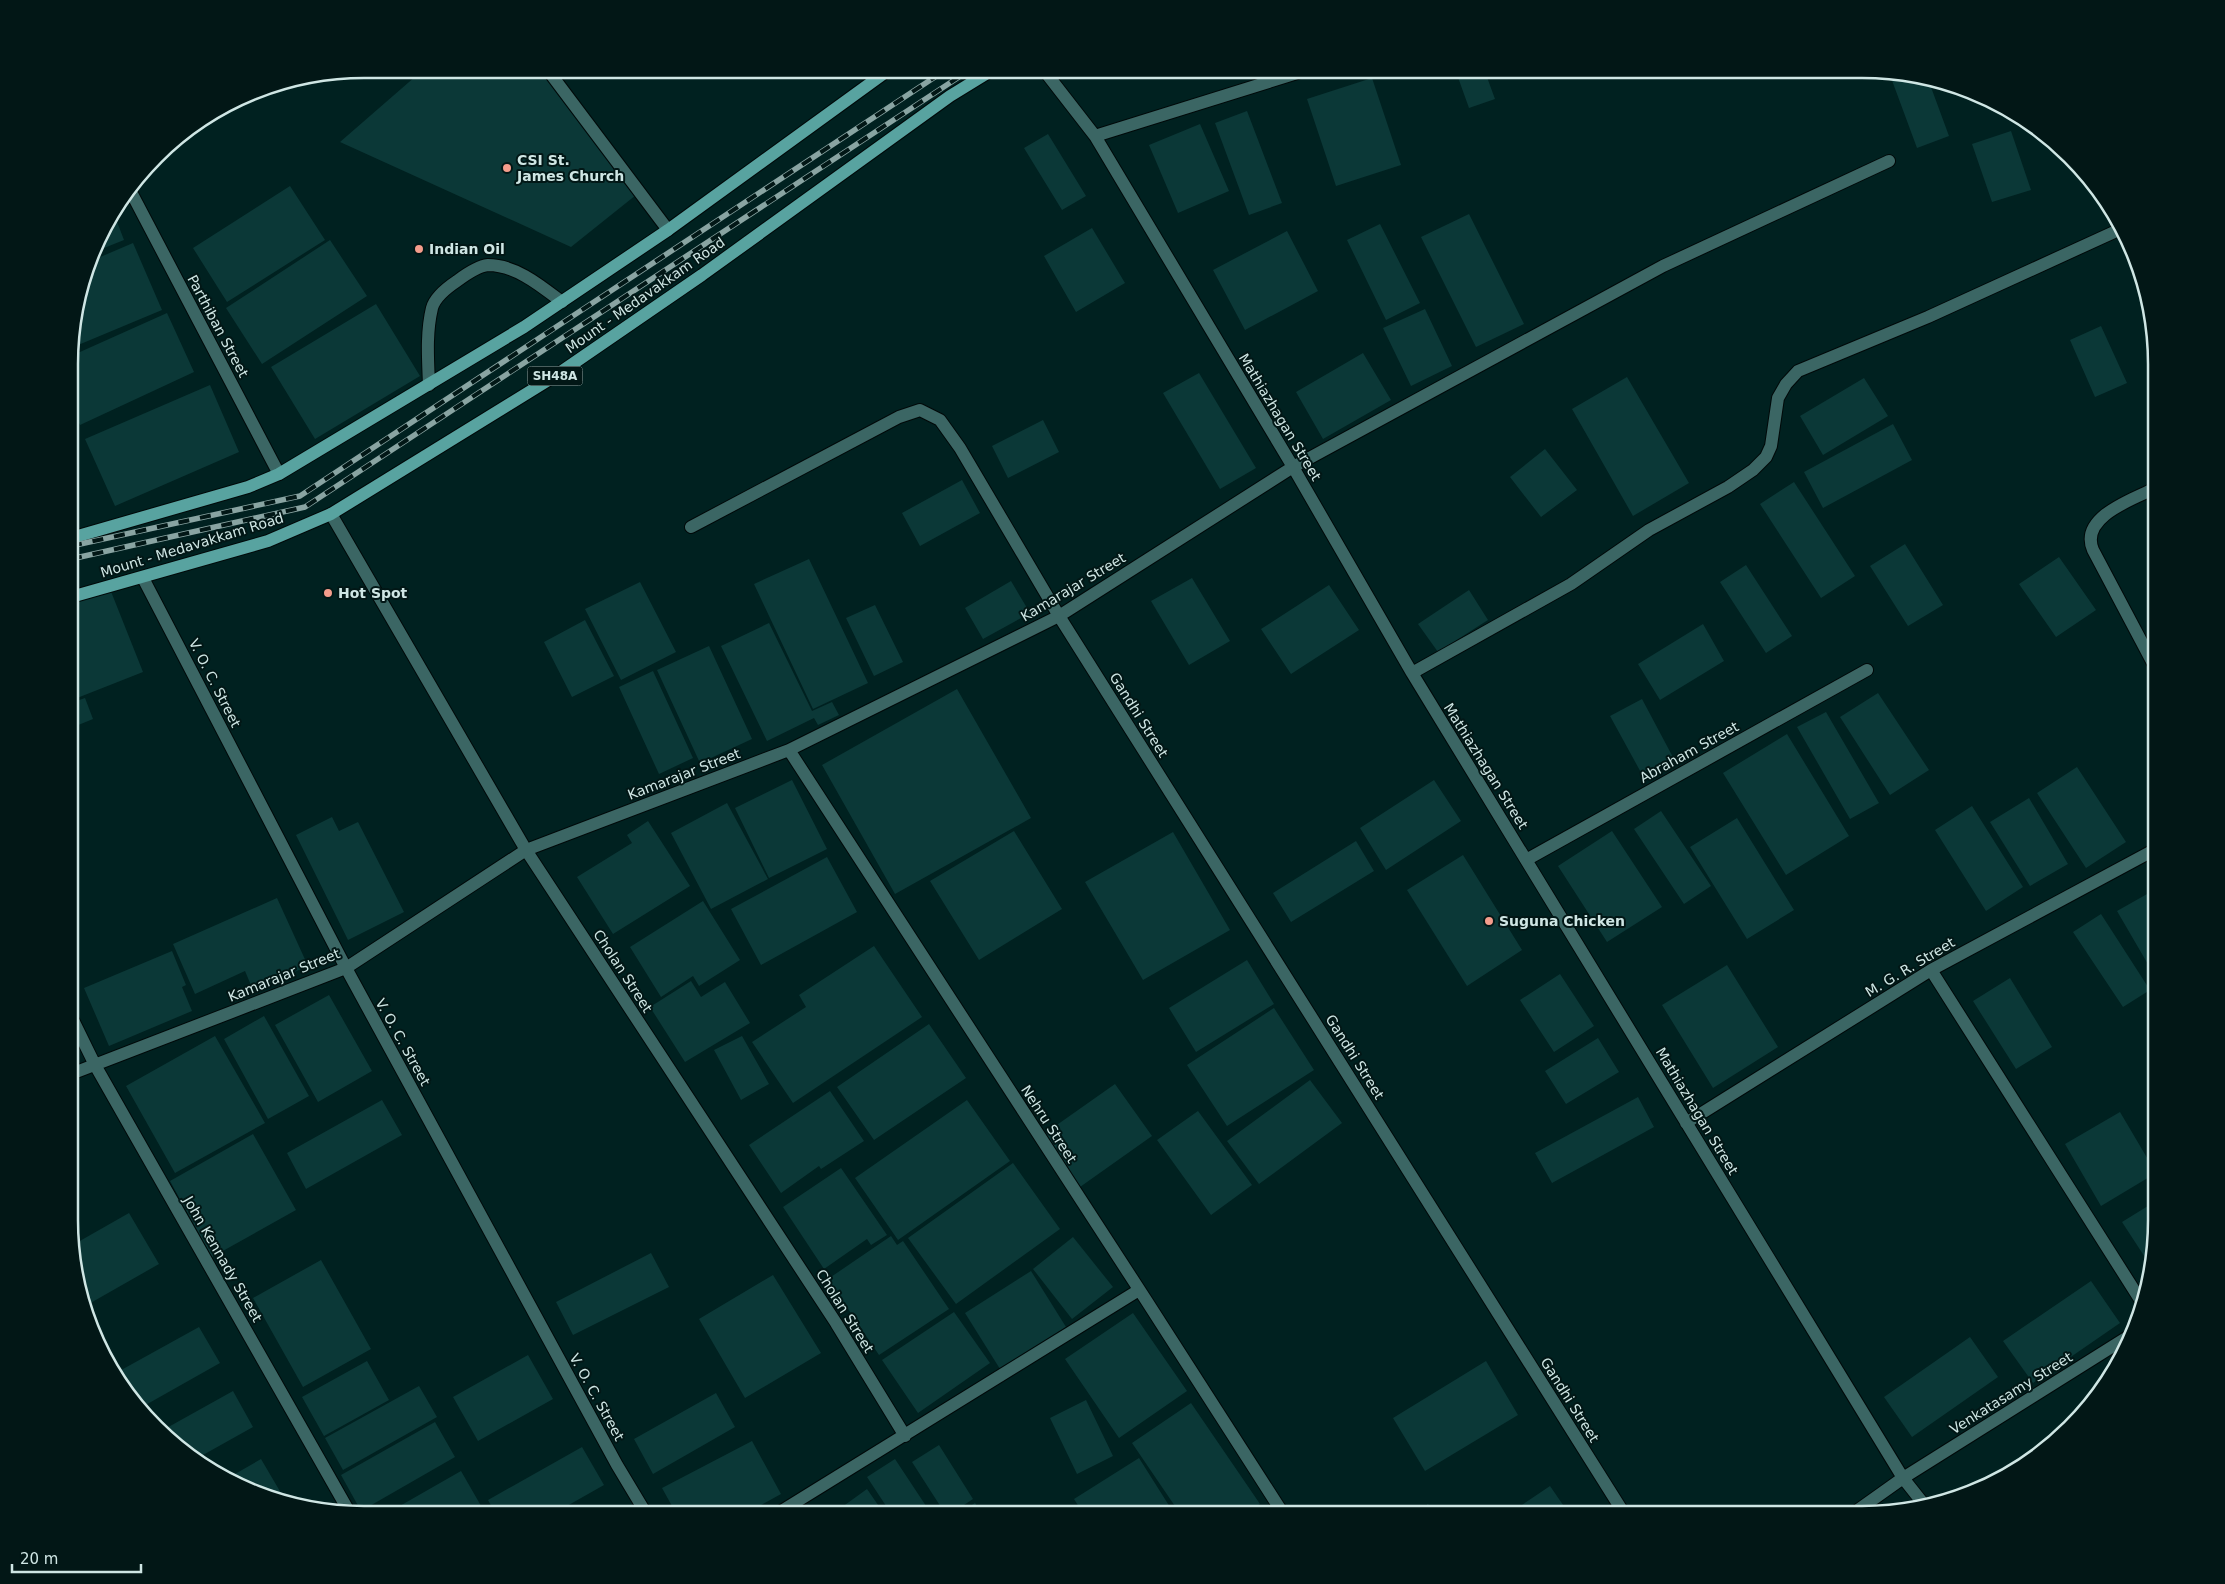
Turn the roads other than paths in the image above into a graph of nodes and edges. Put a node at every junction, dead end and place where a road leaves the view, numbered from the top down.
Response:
1 (554, 78) edge
2 (878, 78) edge
3 (979, 78) edge
4 (1050, 78) edge
5 (1281, 78) edge
6 (1095, 136) junction
7 (1889, 161) dead end
8 (132, 196) edge
9 (668, 230) junction
10 (2115, 232) edge
11 (562, 302) junction
12 (429, 384) junction
13 (1293, 468) junction
14 (279, 474) junction
15 (2148, 492) edge
16 (332, 514) junction
17 (691, 527) dead end
18 (77, 536) edge
19 (143, 578) junction
20 (77, 594) edge
21 (1059, 616) junction
22 (2148, 654) edge
23 (1868, 670) dead end
24 (1412, 673) junction
25 (788, 750) junction
26 (526, 850) junction
27 (2148, 853) edge
28 (1526, 860) junction
29 (346, 968) junction
30 (1931, 970) junction
31 (77, 1028) edge
32 (95, 1065) junction
33 (77, 1072) edge
34 (1686, 1123) junction
35 (1139, 1290) junction
36 (2138, 1295) edge
37 (2120, 1343) edge
38 (904, 1436) junction
39 (1903, 1478) junction
40 (1921, 1500) edge
41 (346, 1506) edge
42 (642, 1506) edge
43 (790, 1506) edge
44 (1274, 1506) edge
45 (1619, 1506) edge
46 (1864, 1506) edge

1 - 9 street
2 - 9 main road
3 - 16 main road, Mount - Medavakkam Road / SH48A
4 - 6 street, Mathiazhagan Street
5 - 6 street
6 - 13 street, Mathiazhagan Street
7 - 13 street, Kamarajar Street
8 - 14 street, Parthiban Street
9 - 11 main road
10 - 24 street
11 - 12 main road
11 - 12 street
12 - 14 main road
13 - 21 street, Kamarajar Street
13 - 24 street, Mathiazhagan Street
14 - 18 main road
15 - 22 street
16 - 19 main road, Mount - Medavakkam Road / SH48A
16 - 26 street, Cholan Street
17 - 21 street, Gandhi Street
19 - 20 main road, Mount - Medavakkam Road / SH48A
19 - 29 street, V. O. C. Street
21 - 25 street, Kamarajar Street
21 - 45 street, Gandhi Street
23 - 28 street, Abraham Street
24 - 28 street, Mathiazhagan Street
25 - 26 street, Kamarajar Street
25 - 35 street, Nehru Street
26 - 29 street, Kamarajar Street
26 - 38 street, Cholan Street
27 - 30 street, M. G. R. Street
28 - 34 street, Mathiazhagan Street
29 - 32 street, Kamarajar Street
29 - 42 street, V. O. C. Street
30 - 34 street, M. G. R. Street
30 - 36 street
31 - 32 street, John Kennady Street
32 - 33 street, Kamarajar Street
32 - 41 street, John Kennady Street
34 - 39 street, Mathiazhagan Street
35 - 38 street
35 - 44 street, Nehru Street
37 - 39 street, Venkatasamy Street
38 - 43 street
39 - 40 street, Mathiazhagan Street
39 - 46 street, Venkatasamy Street

